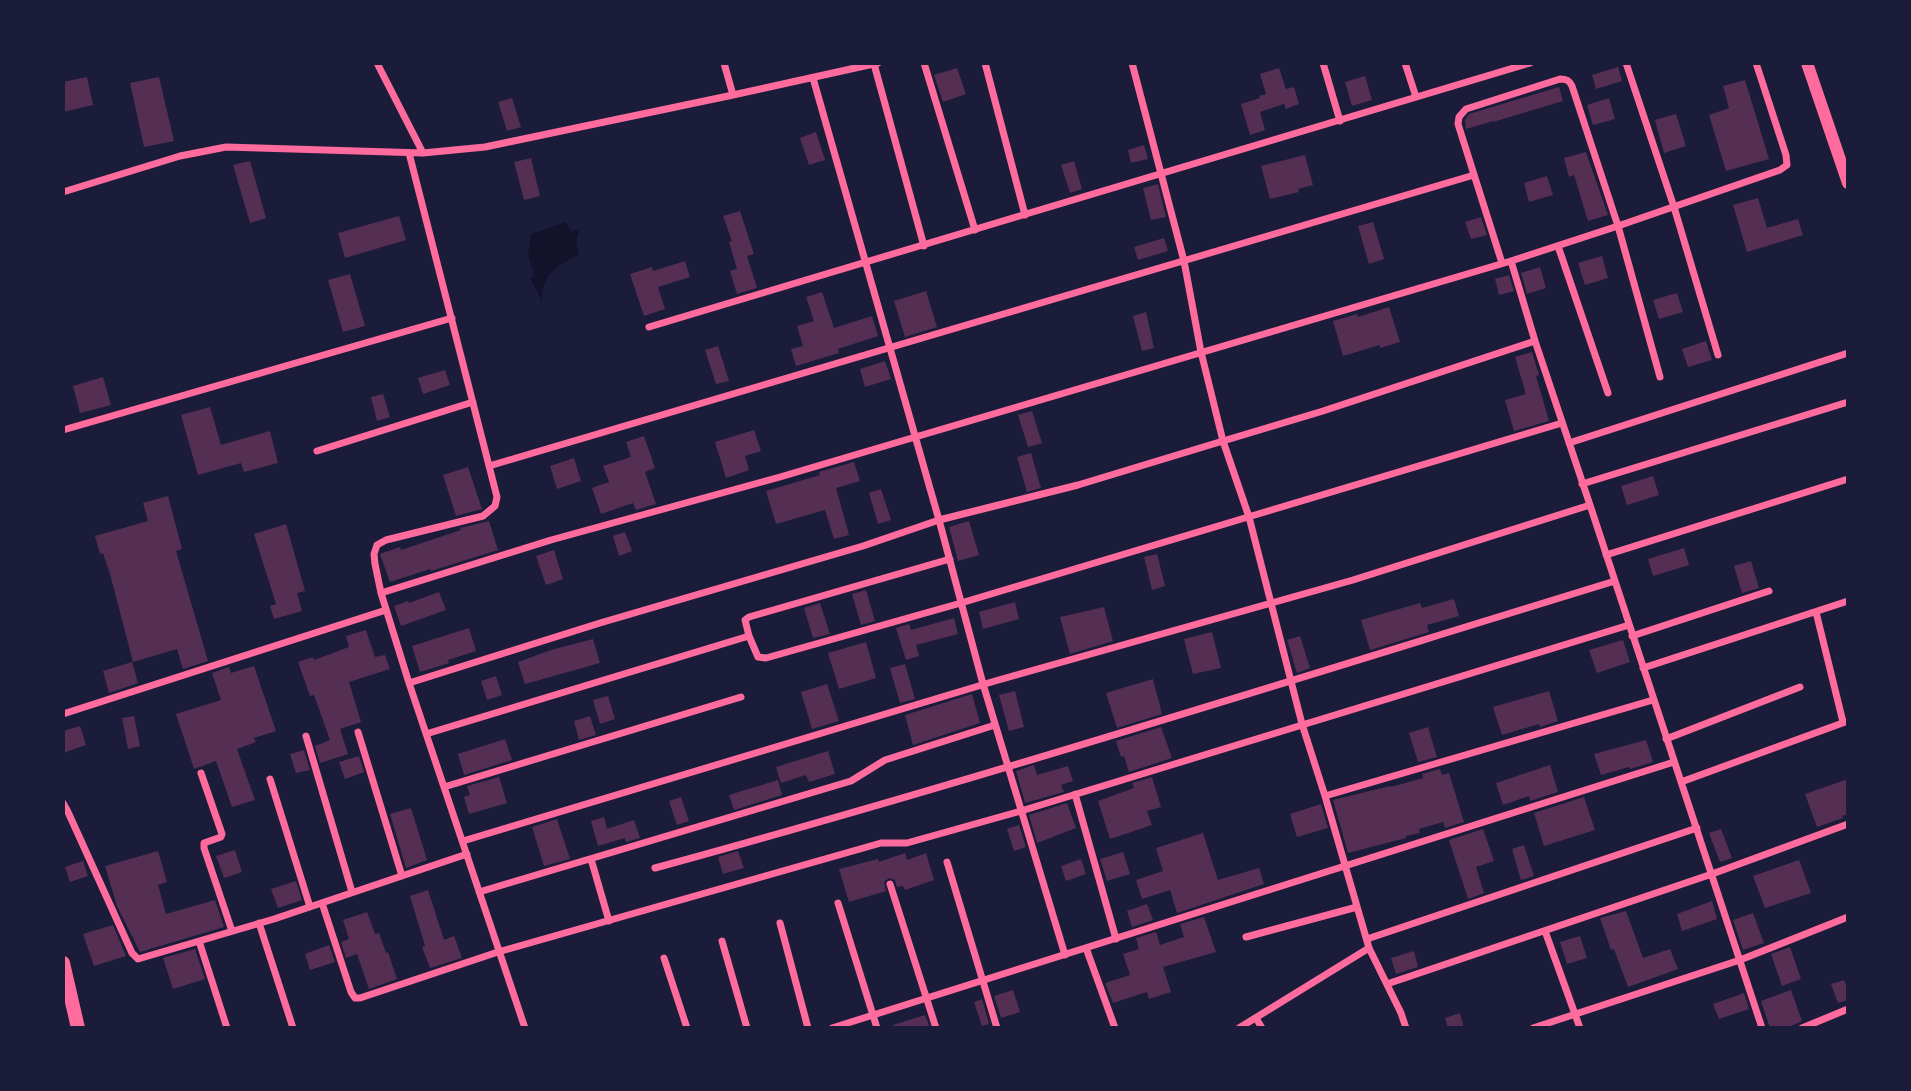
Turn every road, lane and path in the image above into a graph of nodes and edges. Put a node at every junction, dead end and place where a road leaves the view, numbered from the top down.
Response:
1 (377, 63) edge
2 (724, 63) edge
3 (924, 63) edge
4 (985, 63) edge
5 (1132, 63) edge
6 (1323, 63) edge
7 (1405, 63) edge
8 (1531, 63) edge
9 (1626, 63) edge
10 (1756, 63) edge
11 (1807, 63) edge
12 (876, 64) edge
13 (813, 78) junction
14 (733, 95) junction
15 (1416, 97) junction
16 (1340, 121) junction
17 (409, 153) junction
18 (423, 153) junction
19 (1162, 173) junction
20 (1474, 174) junction
21 (1848, 183) edge
22 (63, 192) edge
23 (1674, 207) junction
24 (1025, 215) junction
25 (1618, 226) junction
26 (975, 230) junction
27 (924, 246) junction
28 (1558, 246) junction
29 (1184, 261) junction
30 (1511, 261) junction
31 (866, 263) junction
32 (1502, 263) junction
33 (452, 317) junction
34 (649, 327) dead end
35 (1535, 341) junction
36 (890, 348) junction
37 (1201, 352) junction
38 (1848, 353) edge
39 (1718, 355) dead end
40 (1660, 377) dead end
41 (1608, 393) dead end
42 (473, 402) junction
43 (1848, 402) edge
44 (1562, 423) junction
45 (63, 430) edge
46 (915, 436) junction
47 (1223, 441) junction
48 (1569, 443) junction
49 (317, 450) dead end
50 (489, 466) junction
51 (1848, 479) edge
52 (1582, 484) junction
53 (1590, 505) junction
54 (1249, 517) junction
55 (939, 520) junction
56 (1606, 555) junction
57 (950, 559) junction
58 (1615, 581) junction
59 (1769, 591) dead end
60 (381, 593) junction
61 (1848, 601) edge
62 (961, 603) junction
63 (1272, 603) junction
64 (386, 610) junction
65 (1816, 612) junction
66 (1629, 625) junction
67 (749, 636) junction
68 (1632, 636) junction
69 (1643, 668) junction
70 (1291, 680) junction
71 (409, 683) junction
72 (983, 684) junction
73 (1800, 687) dead end
74 (741, 697) dead end
75 (1653, 700) junction
76 (63, 714) edge
77 (1846, 722) edge
78 (1303, 724) junction
79 (995, 725) junction
80 (358, 732) dead end
81 (426, 734) junction
82 (306, 736) dead end
83 (1666, 738) junction
84 (1674, 762) junction
85 (1008, 767) junction
86 (201, 773) dead end
87 (270, 779) dead end
88 (1681, 782) junction
89 (444, 787) junction
90 (1075, 794) junction
91 (1325, 796) junction
92 (63, 803) edge
93 (1021, 811) junction
94 (1848, 824) edge
95 (1697, 828) junction
96 (463, 841) junction
97 (467, 854) junction
98 (591, 859) junction
99 (947, 862) dead end
100 (1345, 864) junction
101 (655, 868) dead end
102 (1712, 874) junction
103 (402, 876) junction
104 (891, 884) dead end
105 (352, 892) junction
106 (479, 892) junction
107 (322, 902) junction
108 (838, 902) dead end
109 (310, 907) junction
110 (1357, 907) junction
111 (1848, 917) edge
112 (609, 921) junction
113 (259, 923) junction
114 (780, 923) dead end
115 (232, 931) junction
116 (1545, 931) junction
117 (1247, 937) dead end
118 (1115, 939) junction
119 (199, 941) junction
120 (722, 941) dead end
121 (1368, 944) junction
122 (1086, 948) junction
123 (498, 951) junction
124 (1065, 955) junction
125 (664, 958) dead end
126 (1740, 960) junction
127 (63, 963) edge
128 (983, 981) junction
129 (1387, 984) junction
130 (927, 999) junction
131 (1848, 1009) edge
132 (1575, 1014) junction
133 (873, 1015) junction
134 (1256, 1018) junction
135 (78, 1028) edge
136 (227, 1028) edge
137 (293, 1028) edge
138 (525, 1028) edge
139 (687, 1028) edge
140 (747, 1028) edge
141 (808, 1028) edge
142 (832, 1028) edge
143 (877, 1028) edge
144 (936, 1028) edge
145 (997, 1028) edge
146 (1115, 1028) edge
147 (1239, 1028) edge
148 (1262, 1028) edge
149 (1406, 1028) edge
150 (1533, 1028) edge
151 (1580, 1028) edge
152 (1762, 1028) edge
153 (1802, 1028) edge

1 - 18 street
2 - 14 street
3 - 26 street
4 - 24 street
5 - 19 street
6 - 16 street
7 - 15 street
8 - 15 street
9 - 23 street
10 - 23 street
11 - 21 street
12 - 13 street
12 - 27 street
13 - 14 street
13 - 31 street
14 - 18 street
15 - 16 street
16 - 19 street
17 - 18 street
17 - 22 street
17 - 33 street
19 - 24 street
19 - 29 street
20 - 25 street
20 - 29 street
20 - 32 street
23 - 25 street
23 - 39 street
24 - 26 street
25 - 28 street
25 - 40 street
26 - 27 street
27 - 31 street
28 - 30 street
28 - 41 street
29 - 36 street
29 - 37 street
30 - 32 street
30 - 35 street
31 - 34 street
31 - 36 street
32 - 37 street
33 - 42 street
33 - 45 street
35 - 44 street
35 - 47 street
36 - 46 street
36 - 50 street
37 - 46 street
37 - 47 street
38 - 48 street
42 - 49 street
42 - 50 street
43 - 52 street
44 - 48 street
44 - 54 street
46 - 55 street
46 - 60 street
47 - 54 street
47 - 55 street
48 - 52 street
50 - 60 street
51 - 56 street
52 - 53 street
53 - 56 street
53 - 63 street
54 - 62 street
54 - 63 street
55 - 57 street
55 - 71 street
56 - 58 street
57 - 62 street
57 - 67 street
58 - 66 street
58 - 70 street
59 - 68 street
60 - 64 street
61 - 65 street
62 - 67 street
62 - 72 street
63 - 70 street
63 - 72 street
64 - 71 street
64 - 76 street
65 - 69 street
65 - 77 street
66 - 68 street
66 - 78 street
67 - 81 street
68 - 69 street
69 - 75 street
70 - 78 street
70 - 85 street
71 - 81 street
72 - 79 street
72 - 96 street
73 - 83 street
74 - 89 street
75 - 83 street
75 - 91 street
77 - 88 street
78 - 90 street
78 - 91 street
79 - 85 street
79 - 98 street
80 - 103 street
81 - 89 street
82 - 105 street
83 - 84 street
84 - 88 street
84 - 100 street
85 - 93 street
85 - 101 street
86 - 115 street
87 - 109 street
88 - 95 street
89 - 96 street
90 - 93 street
90 - 118 street
91 - 100 street
92 - 119 street
93 - 112 street
93 - 124 street
94 - 102 street
95 - 102 street
95 - 121 street
96 - 97 street
97 - 103 street
97 - 106 street
98 - 106 street
98 - 112 street
99 - 128 street
100 - 110 street
100 - 118 street
102 - 116 street
102 - 126 street
103 - 105 street
104 - 130 street
105 - 107 street
106 - 123 street
107 - 109 street
107 - 123 street
108 - 133 street
109 - 113 street
110 - 117 street
110 - 121 street
111 - 126 street
112 - 123 street
113 - 115 street
113 - 137 street
114 - 141 street
115 - 119 street
116 - 129 street
116 - 132 street
118 - 122 street
119 - 136 street
120 - 140 street
121 - 129 street
121 - 134 street
122 - 124 street
122 - 146 street
123 - 138 street
124 - 128 street
125 - 139 street
126 - 132 street
126 - 152 street
127 - 135 main road
128 - 130 street
128 - 145 street
129 - 149 street
130 - 133 street
130 - 144 street
131 - 153 street
132 - 150 street
132 - 151 street
133 - 142 street
133 - 143 street
134 - 147 street
134 - 148 street

